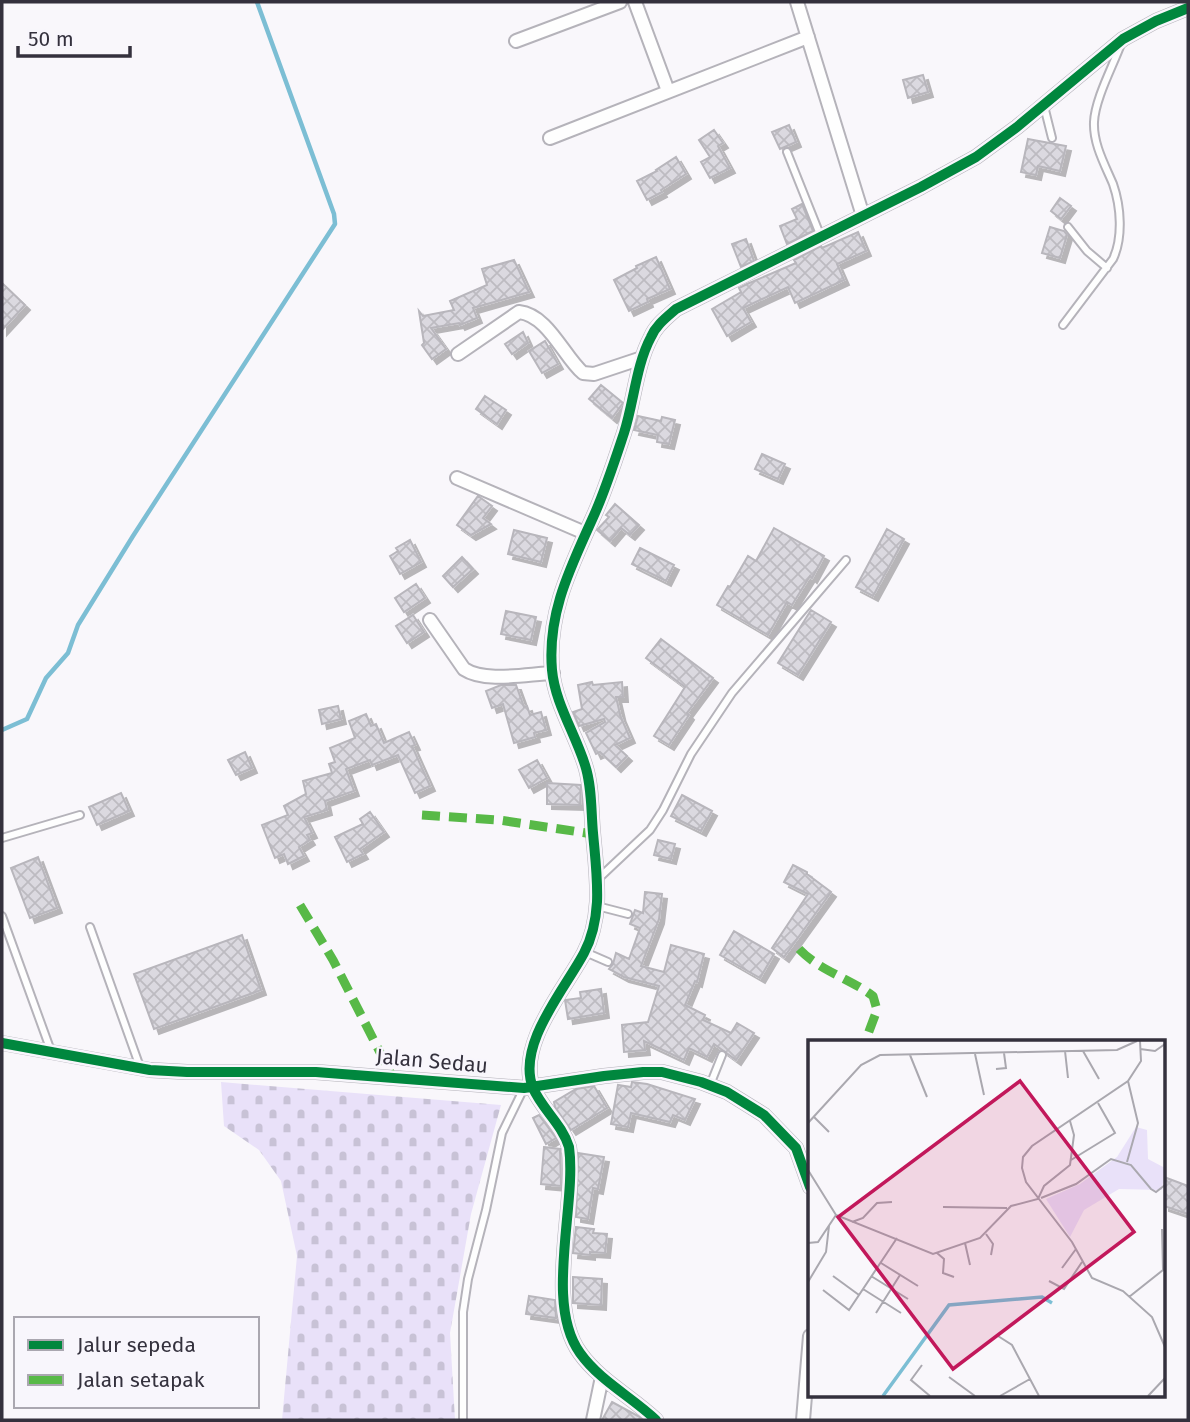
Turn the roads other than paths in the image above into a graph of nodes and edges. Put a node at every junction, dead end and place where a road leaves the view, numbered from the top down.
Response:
1 (620, 2) edge
2 (635, 2) edge
3 (797, 2) edge
4 (1188, 8) edge
5 (808, 37) junction
6 (1123, 39) junction
7 (516, 41) dead end
8 (668, 91) junction
9 (1044, 104) junction
10 (551, 138) dead end
11 (1052, 138) dead end
12 (787, 152) dead end
13 (863, 216) junction
14 (1068, 227) dead end
15 (821, 237) junction
16 (1107, 268) junction
17 (1063, 326) dead end
18 (458, 354) dead end
19 (642, 358) junction
20 (457, 478) dead end
21 (585, 533) junction
22 (846, 560) dead end
23 (430, 620) dead end
24 (552, 673) junction
25 (80, 815) dead end
26 (2, 838) edge
27 (598, 879) junction
28 (597, 906) junction
29 (628, 914) dead end
30 (2, 916) edge
31 (90, 927) dead end
32 (585, 952) junction
33 (608, 962) dead end
34 (2, 1043) edge
35 (51, 1051) junction
36 (722, 1055) dead end
37 (140, 1068) junction
38 (710, 1085) junction
39 (529, 1088) junction
40 (808, 1181) edge
41 (808, 1360) edge
42 (602, 1377) junction
43 (463, 1420) edge
44 (593, 1420) edge
45 (656, 1420) edge
46 (803, 1420) edge

1 - 7 street
2 - 8 street
3 - 5 street
4 - 6 street
5 - 8 street
5 - 13 street
6 - 9 street
6 - 16 lane
8 - 10 street
9 - 11 lane
9 - 13 street
12 - 15 lane
13 - 15 street
14 - 16 lane
15 - 19 street
16 - 17 lane
18 - 19 street
19 - 21 street
20 - 21 street
21 - 24 street
22 - 27 lane
23 - 24 street
24 - 27 street
25 - 26 lane
27 - 28 street
28 - 29 lane
28 - 32 street
30 - 35 lane
31 - 37 lane
32 - 33 lane
32 - 39 street
34 - 35 street, Jalan Sedau
35 - 37 street, Jalan Sedau
36 - 38 lane
37 - 39 street, Jalan Sedau
38 - 39 street, Jalan Sedau
38 - 40 street, Jalan Sedau
39 - 42 street
39 - 43 lane
41 - 46 street
42 - 44 street
42 - 45 street

